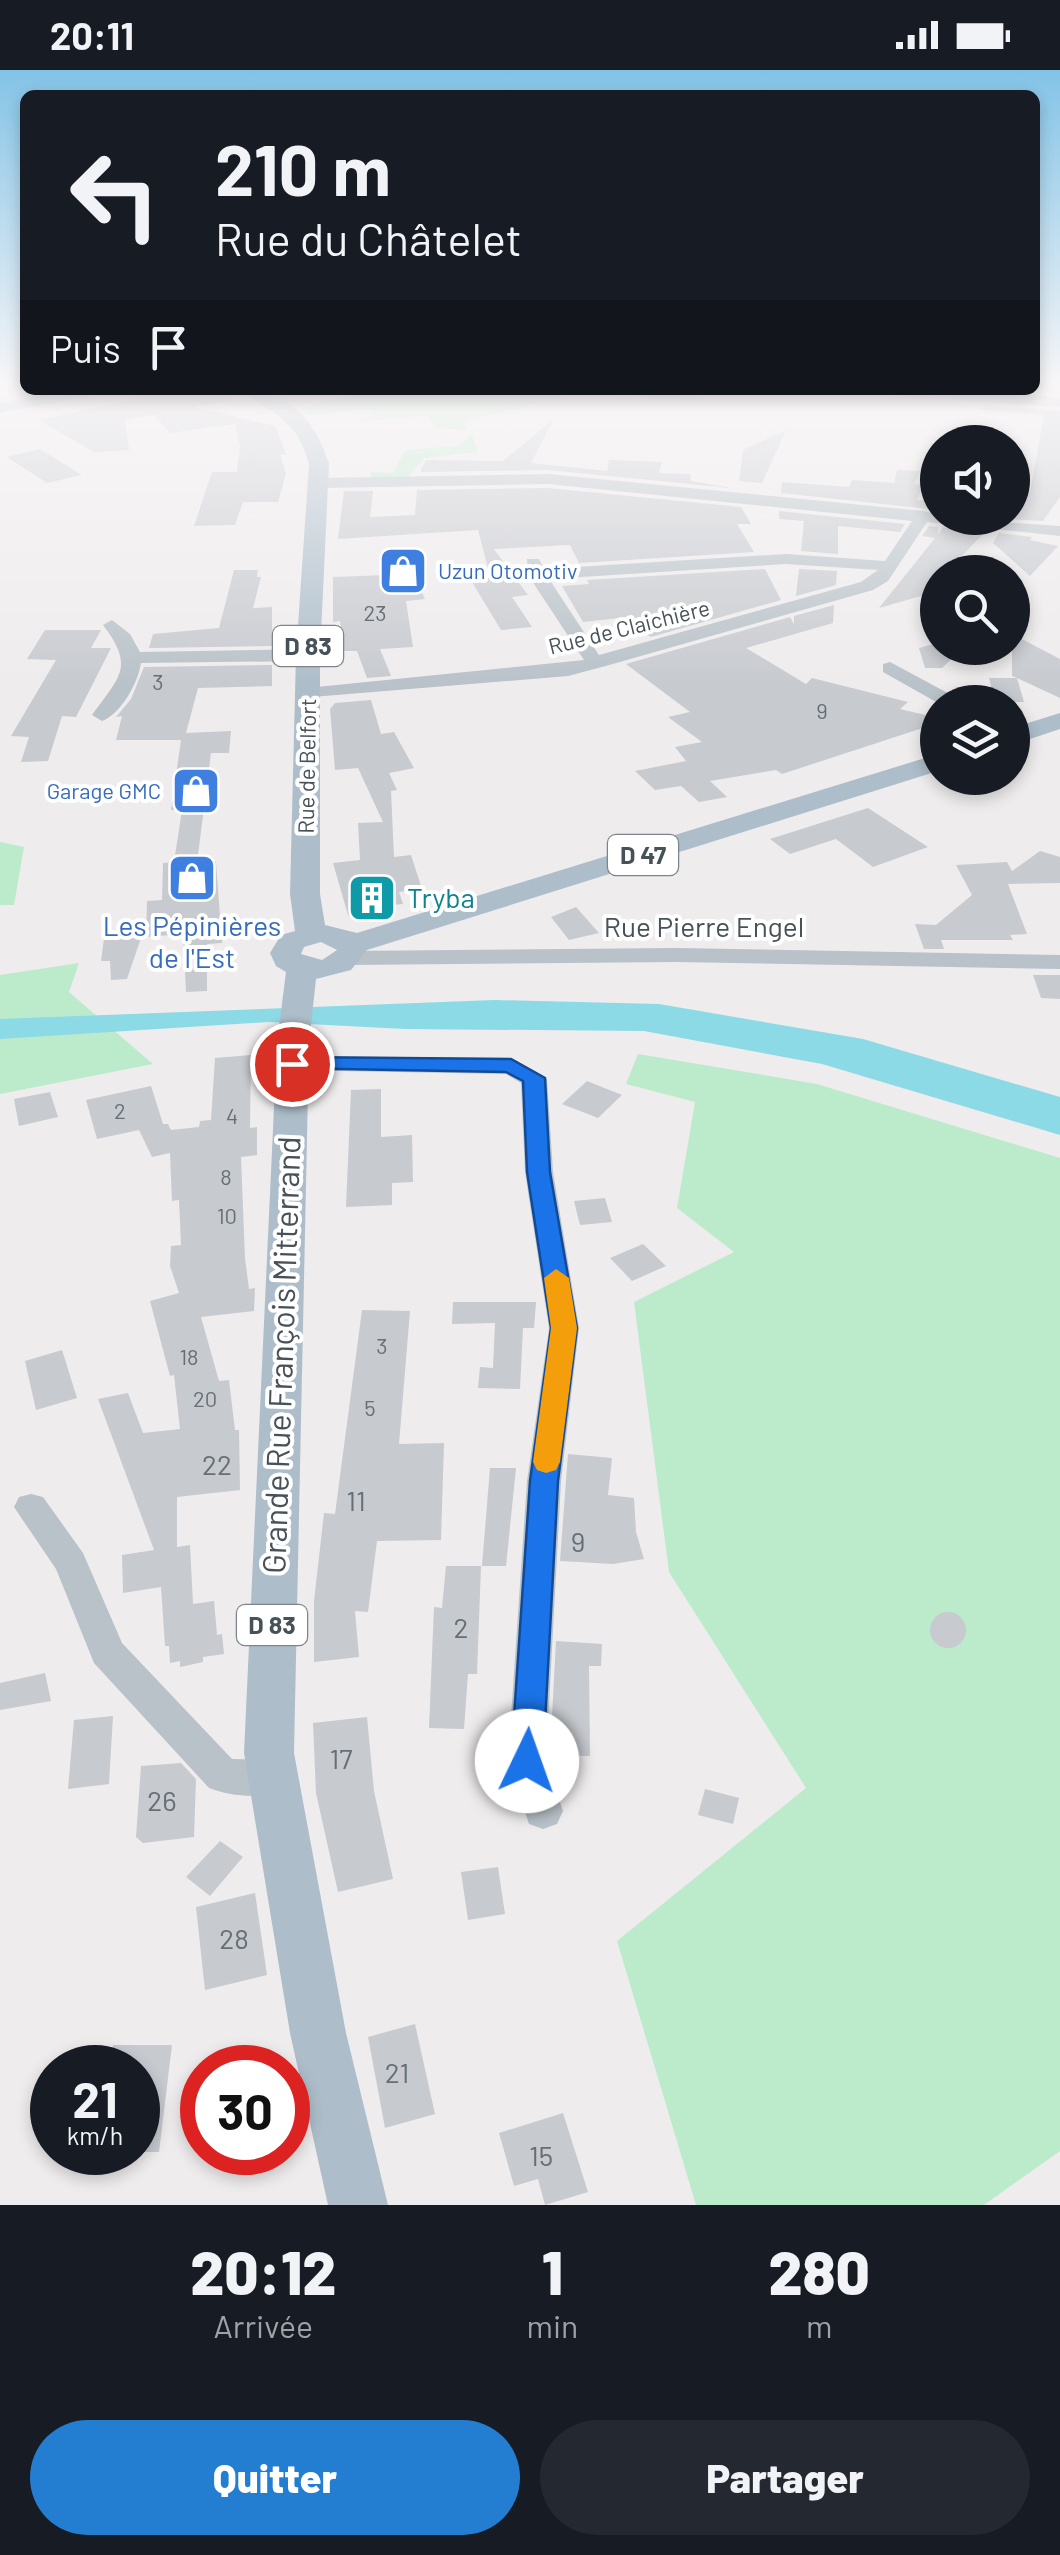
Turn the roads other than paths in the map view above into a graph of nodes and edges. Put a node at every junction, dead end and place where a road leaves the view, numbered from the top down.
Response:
1 (319, 486) edge
2 (615, 486) edge
3 (920, 516) edge
4 (920, 521) edge
5 (1030, 527) edge
6 (1060, 530) edge
7 (890, 566) junction
8 (112, 625) dead end
9 (308, 656) junction
10 (134, 658) junction
11 (594, 663) junction
12 (890, 668) dead end
13 (920, 685) edge
14 (308, 694) junction
15 (102, 715) dead end
16 (1060, 721) edge
17 (1030, 730) edge
18 (920, 768) edge
19 (311, 934) junction
20 (349, 952) junction
21 (1060, 962) edge
22 (296, 1016) junction
23 (31, 1507) dead end
24 (274, 1778) junction
25 (542, 1811) dead end
26 (358, 2205) edge

1 - 9 main road, Rue de Belfort / D 83
2 - 3 street
4 - 7 street, Rue de Claichière
5 - 6 street
7 - 11 street, Rue de Claichière
7 - 11 street
8 - 10 street
9 - 10 street
9 - 14 main road, Rue de Belfort / D 83
10 - 15 street
11 - 14 street, Rue de Claichière
12 - 13 street
14 - 19 main road, Rue de Belfort / D 83
16 - 17 main road
18 - 20 main road, D 47
19 - 20 main road
19 - 22 main road, Grande Rue François Mitterrand
20 - 21 street, Rue Pierre Engel
20 - 22 main road
22 - 24 main road, Grande Rue François Mitterrand / D 83
22 - 25 street
23 - 24 street
24 - 26 main road, Grande Rue François Mitterrand / D 83

